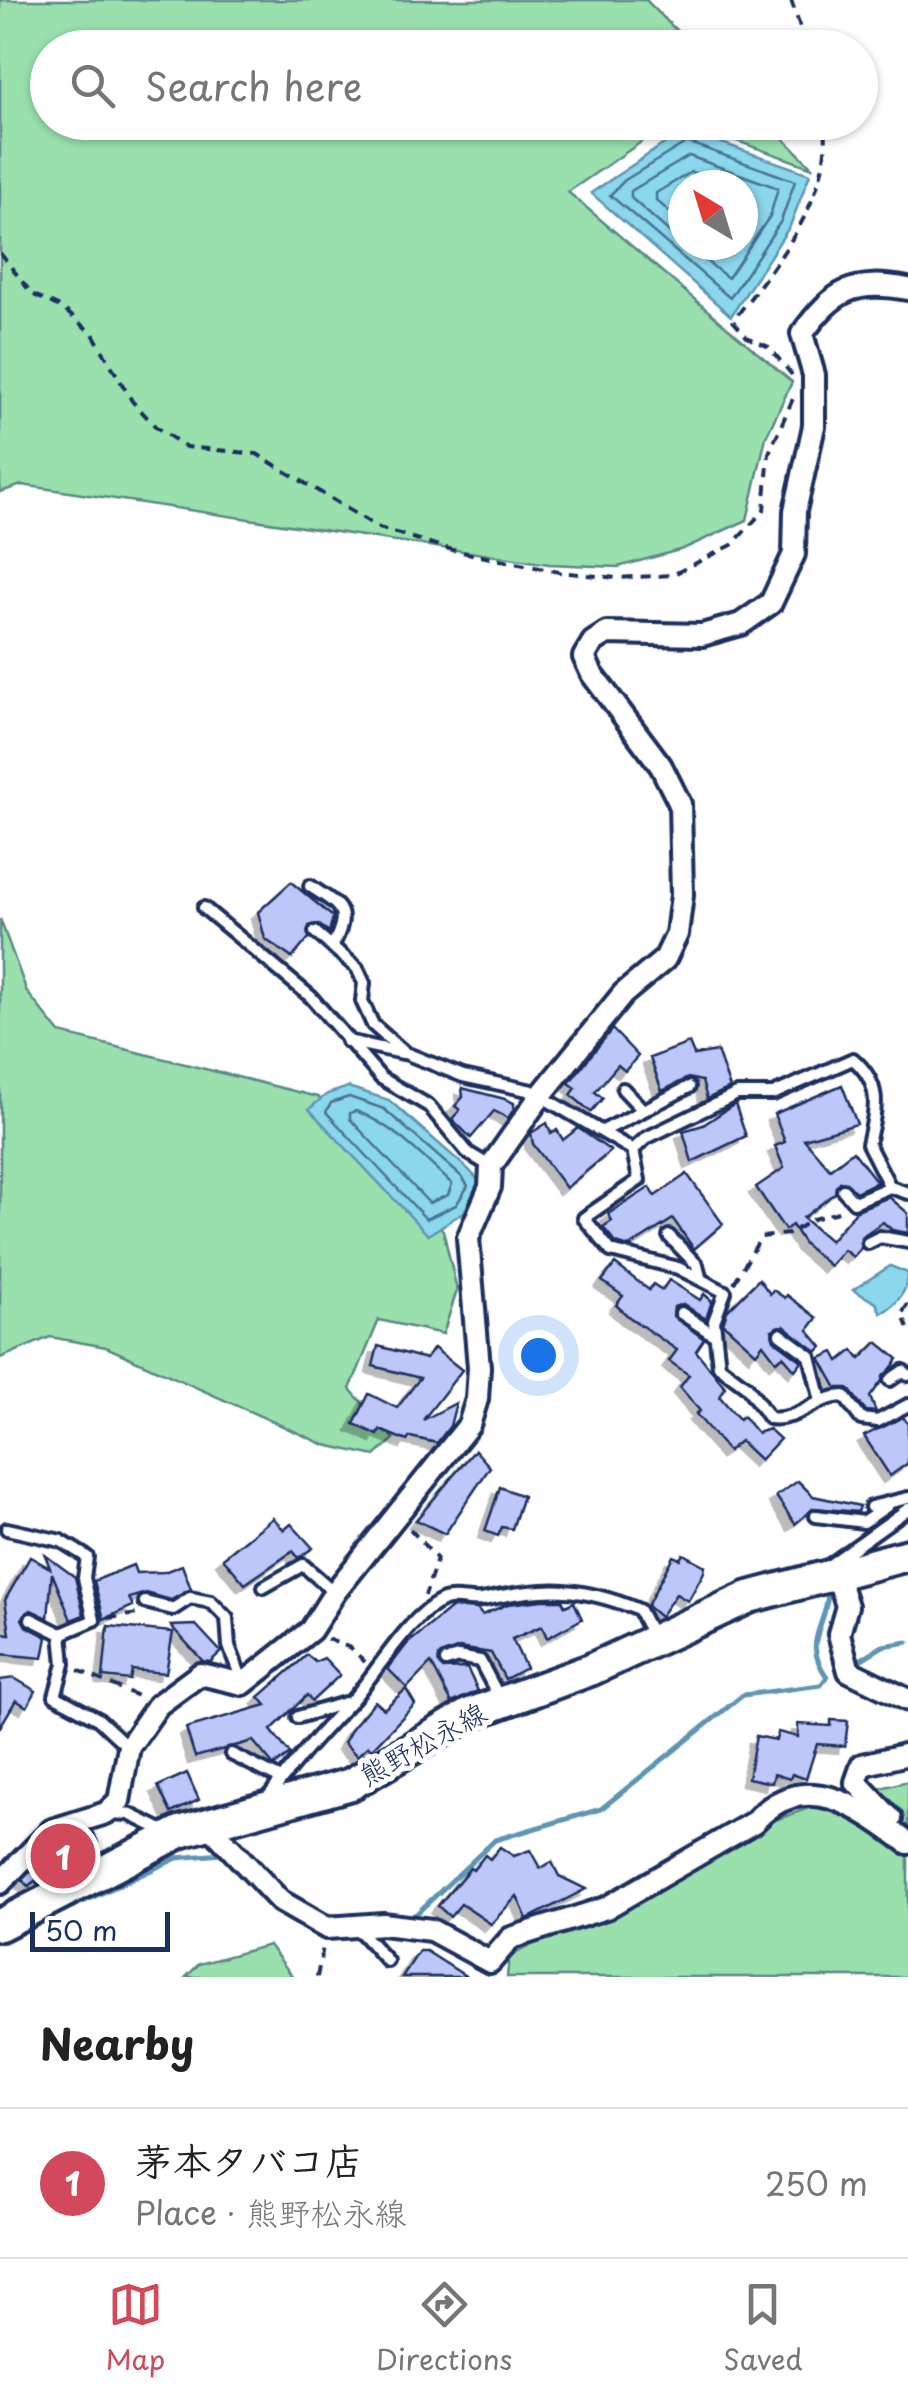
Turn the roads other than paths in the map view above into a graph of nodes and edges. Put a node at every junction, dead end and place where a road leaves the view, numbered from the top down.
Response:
1 (908, 289) edge
2 (310, 886) dead end
3 (204, 908) dead end
4 (315, 932) dead end
5 (332, 946) junction
6 (346, 1040) junction
7 (405, 1053) junction
8 (689, 1086) dead end
9 (622, 1089) dead end
10 (541, 1096) junction
11 (641, 1108) junction
12 (604, 1132) junction
13 (633, 1150) junction
14 (491, 1166) junction
15 (890, 1186) junction
16 (843, 1190) dead end
17 (908, 1193) edge
18 (668, 1236) dead end
19 (908, 1242) edge
20 (868, 1244) dead end
21 (700, 1277) junction
22 (682, 1313) dead end
23 (780, 1334) dead end
24 (714, 1336) junction
25 (908, 1375) edge
26 (890, 1380) dead end
27 (820, 1397) junction
28 (908, 1405) edge
29 (908, 1498) edge
30 (887, 1506) junction
31 (871, 1507) dead end
32 (908, 1509) edge
33 (816, 1516) dead end
34 (7, 1529) dead end
35 (908, 1555) edge
36 (827, 1576) junction
37 (264, 1588) dead end
38 (335, 1592) junction
39 (145, 1602) dead end
40 (31, 1619) dead end
41 (61, 1634) junction
42 (656, 1641) junction
43 (446, 1661) dead end
44 (243, 1684) junction
45 (908, 1700) edge
46 (351, 1701) junction
47 (501, 1702) junction
48 (298, 1717) dead end
49 (129, 1748) junction
50 (231, 1754) dead end
51 (908, 1754) edge
52 (281, 1779) junction
53 (260, 1808) junction
54 (106, 1813) junction
55 (206, 1822) junction
56 (172, 1836) junction
57 (903, 1839) edge
58 (0, 1884) edge
59 (0, 1925) edge
60 (356, 1927) junction
61 (387, 1961) dead end

1 - 10 street
2 - 5 lane
3 - 6 lane
4 - 5 lane
5 - 7 lane
6 - 7 lane
6 - 14 lane
7 - 10 lane
8 - 11 lane
9 - 11 lane
10 - 12 lane
10 - 14 street
11 - 12 lane
12 - 13 lane
13 - 15 lane
13 - 21 lane
14 - 38 street
15 - 16 lane
15 - 17 lane
18 - 21 lane
19 - 20 lane
21 - 24 lane
22 - 24 lane
23 - 27 lane
24 - 27 lane
25 - 26 lane
27 - 28 lane
29 - 30 lane
30 - 31 lane
30 - 33 lane
32 - 36 lane
34 - 41 lane
35 - 36 main road, 熊野松永線
36 - 42 main road, 熊野松永線
36 - 45 street
37 - 38 lane
38 - 44 street
39 - 44 lane
40 - 41 lane
41 - 49 lane
42 - 46 lane
42 - 47 main road, 熊野松永線
43 - 47 lane
44 - 49 street
46 - 48 lane
46 - 52 lane
47 - 53 main road, 熊野松永線
49 - 54 street
50 - 52 lane
51 - 57 street
52 - 53 lane
53 - 55 main road, 熊野松永線
54 - 56 lane
54 - 58 street
55 - 56 main road, 熊野松永線
55 - 60 street
56 - 59 main road, 熊野松永線
57 - 60 street
60 - 61 lane

